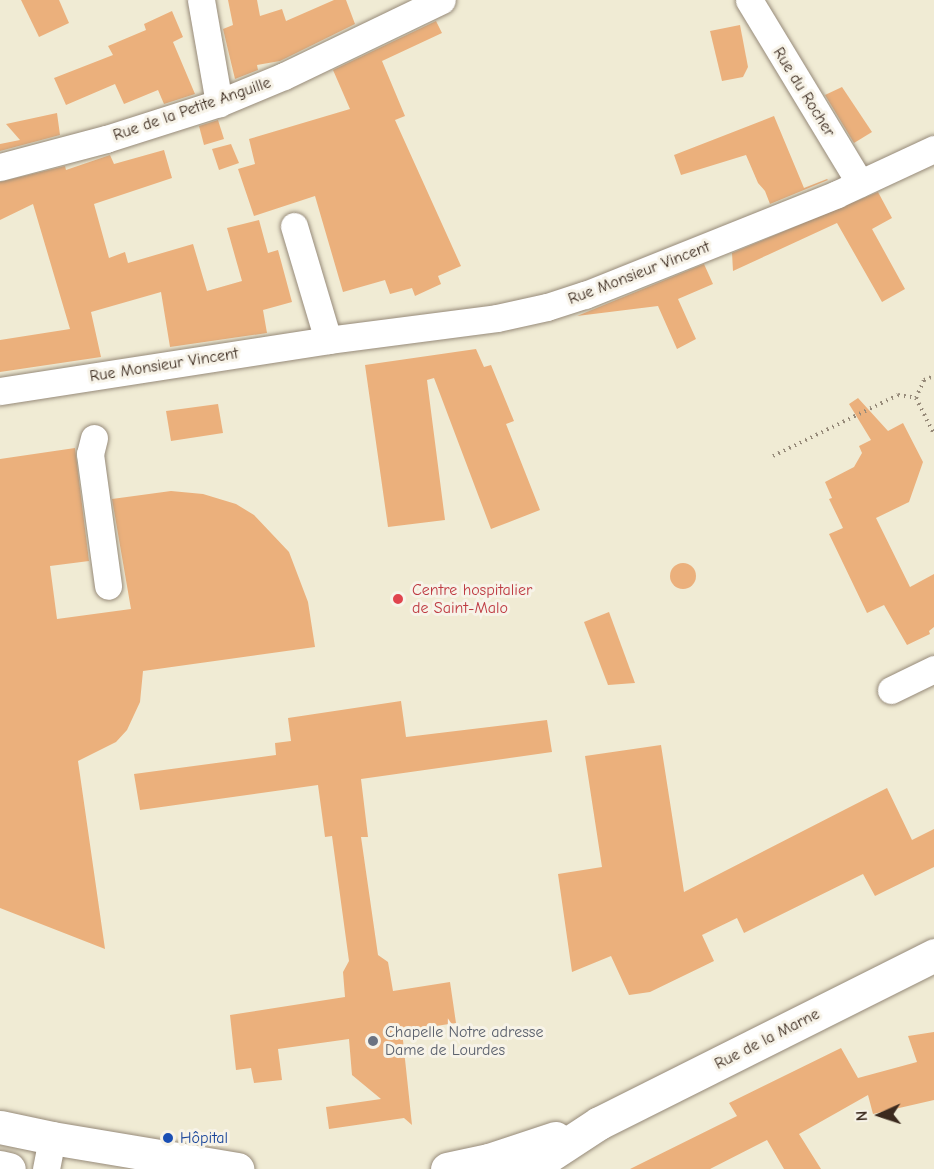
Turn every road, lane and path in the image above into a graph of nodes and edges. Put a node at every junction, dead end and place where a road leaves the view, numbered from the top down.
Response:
1 (201, 0) edge
2 (442, 0) edge
3 (749, 0) edge
4 (219, 102) junction
5 (934, 149) edge
6 (0, 167) edge
7 (848, 189) junction
8 (294, 226) dead end
9 (328, 340) junction
10 (934, 376) edge
11 (0, 391) edge
12 (916, 398) junction
13 (934, 434) edge
14 (94, 438) dead end
15 (773, 456) dead end
16 (108, 586) dead end
17 (934, 669) edge
18 (891, 690) dead end
19 (934, 955) edge
20 (600, 1123) junction
21 (0, 1126) edge
22 (49, 1154) edge
23 (0, 1167) edge
24 (9, 1169) edge
25 (237, 1169) edge
26 (447, 1169) edge
27 (529, 1169) edge

1 - 4 street
2 - 4 street, Rue de la Petite Anguille
3 - 7 street, Rue du Rocher
4 - 6 street, Rue de la Petite Anguille
5 - 7 street, Rue Monsieur Vincent
7 - 9 street, Rue Monsieur Vincent
8 - 9 street
9 - 11 street, Rue Monsieur Vincent
10 - 12 path
12 - 13 path
12 - 15 path
14 - 16 street
17 - 18 street
19 - 20 main road, Rue de la Marne
20 - 26 main road, Rue de la Marne
20 - 27 main road, Rue de la Marne
21 - 22 main road
22 - 25 main road
23 - 24 main road

